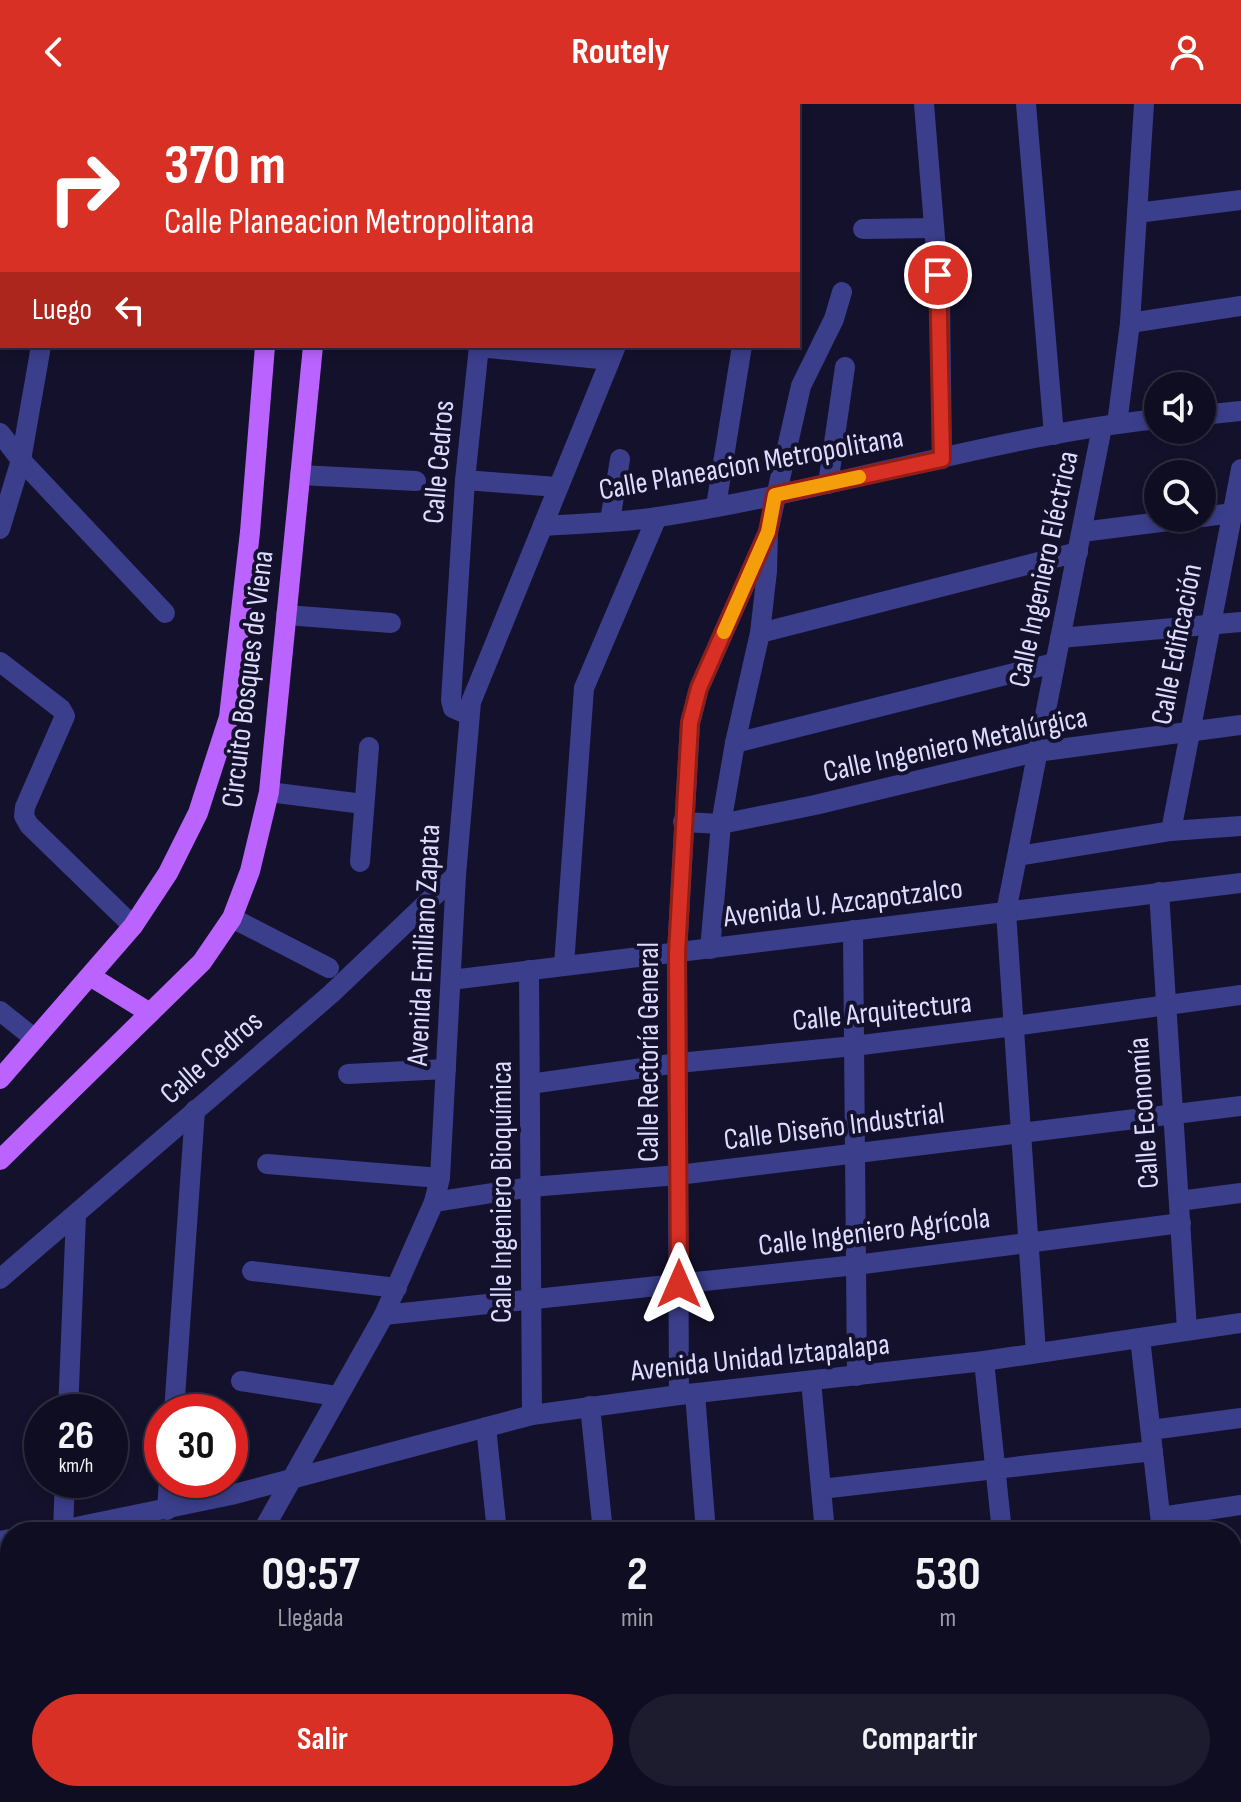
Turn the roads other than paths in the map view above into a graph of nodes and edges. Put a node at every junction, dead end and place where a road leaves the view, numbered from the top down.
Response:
1 (924, 104) edge
2 (1026, 104) edge
3 (1145, 104) edge
4 (1241, 200) edge
5 (1137, 213) junction
6 (934, 228) junction
7 (863, 229) dead end
8 (842, 292) dead end
9 (1241, 306) edge
10 (1130, 323) junction
11 (41, 348) edge
12 (265, 348) edge
13 (313, 348) edge
14 (479, 348) edge
15 (504, 348) edge
16 (742, 348) edge
17 (602, 352) edge
18 (845, 367) dead end
19 (1241, 411) edge
20 (1216, 414) edge
21 (1144, 421) edge
22 (1110, 425) junction
23 (0, 433) edge
24 (1054, 435) junction
25 (620, 459) dead end
26 (942, 459) junction
27 (21, 460) junction
28 (1241, 469) edge
29 (300, 475) junction
30 (465, 480) junction
31 (416, 481) dead end
32 (828, 484) junction
33 (557, 487) junction
34 (775, 495) junction
35 (716, 506) junction
36 (1237, 512) edge
37 (1216, 515) edge
38 (657, 517) junction
39 (610, 521) junction
40 (543, 526) junction
41 (1144, 528) edge
42 (0, 529) edge
43 (768, 532) junction
44 (1080, 542) junction
45 (165, 613) dead end
46 (286, 615) junction
47 (1241, 622) edge
48 (391, 623) dead end
49 (1210, 626) junction
50 (760, 633) junction
51 (1060, 638) junction
52 (0, 662) edge
53 (1054, 663) junction
54 (469, 715) junction
55 (1241, 725) edge
56 (1190, 730) junction
57 (735, 743) junction
58 (369, 747) dead end
59 (1036, 752) junction
60 (269, 792) junction
61 (363, 804) junction
62 (683, 822) junction
63 (721, 824) junction
64 (1241, 826) edge
65 (1171, 831) junction
66 (1018, 856) junction
67 (360, 862) dead end
68 (456, 875) junction
69 (1241, 883) edge
70 (1159, 892) junction
71 (1006, 912) junction
72 (232, 918) junction
73 (133, 926) junction
74 (853, 930) junction
75 (710, 949) junction
76 (677, 953) junction
77 (564, 965) junction
78 (329, 968) dead end
79 (529, 970) junction
80 (90, 976) junction
81 (451, 980) junction
82 (1241, 995) edge
83 (1166, 1006) junction
84 (0, 1011) edge
85 (150, 1013) junction
86 (1014, 1026) junction
87 (35, 1039) junction
88 (854, 1046) junction
89 (678, 1063) junction
90 (446, 1069) junction
91 (348, 1074) dead end
92 (0, 1079) edge
93 (530, 1084) junction
94 (1241, 1106) edge
95 (195, 1110) junction
96 (1172, 1115) junction
97 (1022, 1133) junction
98 (855, 1154) junction
99 (0, 1160) edge
100 (267, 1164) dead end
101 (678, 1175) junction
102 (440, 1178) junction
103 (531, 1187) junction
104 (1241, 1193) edge
105 (1179, 1201) junction
106 (434, 1202) junction
107 (76, 1215) junction
108 (1181, 1223) junction
109 (1029, 1241) junction
110 (856, 1265) junction
111 (252, 1271) dead end
112 (0, 1279) edge
113 (679, 1284) junction
114 (397, 1288) junction
115 (531, 1298) junction
116 (384, 1315) junction
117 (1241, 1323) edge
118 (1187, 1330) junction
119 (1140, 1338) junction
120 (1036, 1353) junction
121 (984, 1361) junction
122 (857, 1376) junction
123 (241, 1381) dead end
124 (811, 1381) junction
125 (69, 1394) edge
126 (175, 1394) edge
127 (687, 1394) junction
128 (336, 1396) junction
129 (590, 1406) junction
130 (532, 1415) junction
131 (1241, 1418) edge
132 (486, 1427) junction
133 (1152, 1441) junction
134 (995, 1469) junction
135 (292, 1479) junction
136 (821, 1489) junction
137 (63, 1498) edge
138 (168, 1498) edge
139 (1241, 1505) edge
140 (167, 1510) junction
141 (59, 1522) edge
142 (105, 1522) edge
143 (268, 1522) edge
144 (496, 1522) edge
145 (602, 1522) edge
146 (705, 1522) edge
147 (824, 1522) edge
148 (1001, 1522) edge
149 (1162, 1522) edge
150 (1174, 1522) edge

1 - 6 street
2 - 24 street
3 - 5 street, Calle Ingeniero Eléctrica
4 - 5 street
5 - 10 street, Calle Ingeniero Eléctrica
6 - 7 street
6 - 26 street
8 - 34 street
9 - 10 street
10 - 22 street, Calle Ingeniero Eléctrica
11 - 27 street
12 - 73 main road, Circuito Bosques de Viena
13 - 29 main road, Circuito Bosques de Viena
14 - 30 street, Calle Cedros
15 - 17 street
16 - 35 street
17 - 33 street, Avenida Emiliano Zapata
18 - 32 street
19 - 20 street
21 - 22 street, Calle Planeacion Metropolitana
22 - 24 street, Calle Planeacion Metropolitana
22 - 44 street, Calle Ingeniero Eléctrica
23 - 27 street
24 - 26 street, Calle Planeacion Metropolitana
25 - 39 street
26 - 32 street, Calle Planeacion Metropolitana
27 - 42 street
27 - 45 street
28 - 36 street, Calle Edificación
29 - 31 street
29 - 46 main road, Circuito Bosques de Viena
30 - 33 street
30 - 54 street, Calle Cedros
32 - 34 street, Calle Planeacion Metropolitana
33 - 40 street, Avenida Emiliano Zapata
34 - 35 street, Calle Planeacion Metropolitana
34 - 43 street
35 - 38 street, Calle Planeacion Metropolitana
36 - 37 street
36 - 49 street, Calle Edificación
38 - 39 street, Calle Planeacion Metropolitana
38 - 77 street
39 - 40 street, Calle Planeacion Metropolitana
40 - 54 street, Avenida Emiliano Zapata
41 - 44 street
43 - 50 street
43 - 62 street, Calle Rectoría General
44 - 50 street
44 - 51 street, Calle Ingeniero Eléctrica
46 - 48 street
46 - 60 main road, Circuito Bosques de Viena
47 - 49 street
49 - 51 street
49 - 56 street, Calle Edificación
50 - 57 street
51 - 53 street, Calle Ingeniero Eléctrica
52 - 73 street
53 - 57 street
53 - 59 street, Calle Ingeniero Eléctrica
54 - 68 street, Avenida Emiliano Zapata
55 - 56 street, Calle Ingeniero Metalúrgica
56 - 59 street, Calle Ingeniero Metalúrgica
56 - 65 street, Calle Edificación
57 - 63 street
58 - 61 street
59 - 63 street, Calle Ingeniero Metalúrgica
59 - 66 street, Calle Ingeniero Eléctrica
60 - 61 street
60 - 72 main road, Circuito Bosques de Viena
61 - 67 street
62 - 63 street, Calle Ingeniero Metalúrgica
62 - 76 street, Calle Rectoría General
63 - 75 street
64 - 65 street
65 - 66 street
66 - 71 street, Calle Ingeniero Eléctrica
68 - 81 street, Avenida Emiliano Zapata
68 - 95 street, Calle Cedros
69 - 70 street, Avenida U. Azcapotzalco
70 - 71 street, Avenida U. Azcapotzalco
70 - 83 street, Calle Economía
71 - 74 street, Avenida U. Azcapotzalco
71 - 86 street, Calle Ingeniero Eléctrica
72 - 78 street
72 - 85 main road, Circuito Bosques de Viena
73 - 80 main road, Circuito Bosques de Viena
74 - 75 street, Avenida U. Azcapotzalco
74 - 88 street
75 - 76 street, Avenida U. Azcapotzalco
76 - 77 street, Avenida U. Azcapotzalco
76 - 89 street, Calle Rectoría General
77 - 79 street, Avenida U. Azcapotzalco
79 - 81 street, Avenida U. Azcapotzalco
79 - 93 street, Calle Ingeniero Bioquímica
80 - 85 main road
80 - 87 main road, Circuito Bosques de Viena
81 - 90 street, Avenida Emiliano Zapata
82 - 83 street, Calle Arquitectura
83 - 86 street, Calle Arquitectura
83 - 96 street, Calle Economía
84 - 87 street
85 - 99 main road, Circuito Bosques de Viena
86 - 88 street, Calle Arquitectura
86 - 97 street, Calle Ingeniero Eléctrica
87 - 92 main road, Circuito Bosques de Viena
88 - 89 street, Calle Arquitectura
88 - 98 street
89 - 93 street, Calle Arquitectura
89 - 101 street, Calle Rectoría General
90 - 91 street
90 - 102 street, Avenida Emiliano Zapata
93 - 103 street, Calle Ingeniero Bioquímica
94 - 96 street, Calle Diseño Industrial
95 - 107 street, Calle Cedros
95 - 126 street
96 - 97 street, Calle Diseño Industrial
96 - 105 street, Calle Economía
97 - 98 street, Calle Diseño Industrial
97 - 109 street, Calle Ingeniero Eléctrica
98 - 101 street, Calle Diseño Industrial
98 - 110 street
100 - 102 street
101 - 103 street, Calle Diseño Industrial
101 - 113 street, Calle Rectoría General
102 - 106 street, Avenida Emiliano Zapata
103 - 106 street, Calle Diseño Industrial
103 - 115 street, Calle Ingeniero Bioquímica
104 - 105 street
105 - 108 street, Calle Economía
106 - 114 street, Avenida Emiliano Zapata
107 - 112 street, Calle Cedros
107 - 125 street
108 - 109 street, Calle Ingeniero Agrícola
108 - 118 street, Calle Economía
109 - 110 street, Calle Ingeniero Agrícola
109 - 120 street, Calle Ingeniero Eléctrica
110 - 113 street, Calle Ingeniero Agrícola
110 - 122 street
111 - 114 street
113 - 115 street, Calle Ingeniero Agrícola
113 - 127 street, Calle Rectoría General
114 - 116 street, Avenida Emiliano Zapata
115 - 116 street, Calle Ingeniero Agrícola
115 - 130 street, Calle Ingeniero Bioquímica
116 - 128 street, Avenida Emiliano Zapata
117 - 118 street, Avenida Unidad Iztapalapa
118 - 119 street, Avenida Unidad Iztapalapa
119 - 120 street, Avenida Unidad Iztapalapa
119 - 133 street
120 - 121 street, Avenida Unidad Iztapalapa
121 - 122 street, Avenida Unidad Iztapalapa
121 - 134 street
122 - 124 street, Avenida Unidad Iztapalapa
123 - 128 street
124 - 127 street, Avenida Unidad Iztapalapa
124 - 136 street
127 - 129 street, Avenida Unidad Iztapalapa
127 - 146 street, Calle Rectoría General
128 - 135 street, Avenida Emiliano Zapata
129 - 130 street, Avenida Unidad Iztapalapa
129 - 145 street
130 - 132 street, Avenida Unidad Iztapalapa
131 - 133 street
132 - 135 street, Avenida Unidad Iztapalapa
132 - 144 street
133 - 134 street
133 - 149 street
134 - 136 street
134 - 148 street
135 - 140 street, Avenida Unidad Iztapalapa
135 - 143 street, Avenida Emiliano Zapata
136 - 147 street
137 - 141 street
138 - 140 street
139 - 150 street
140 - 142 street, Avenida Unidad Iztapalapa

